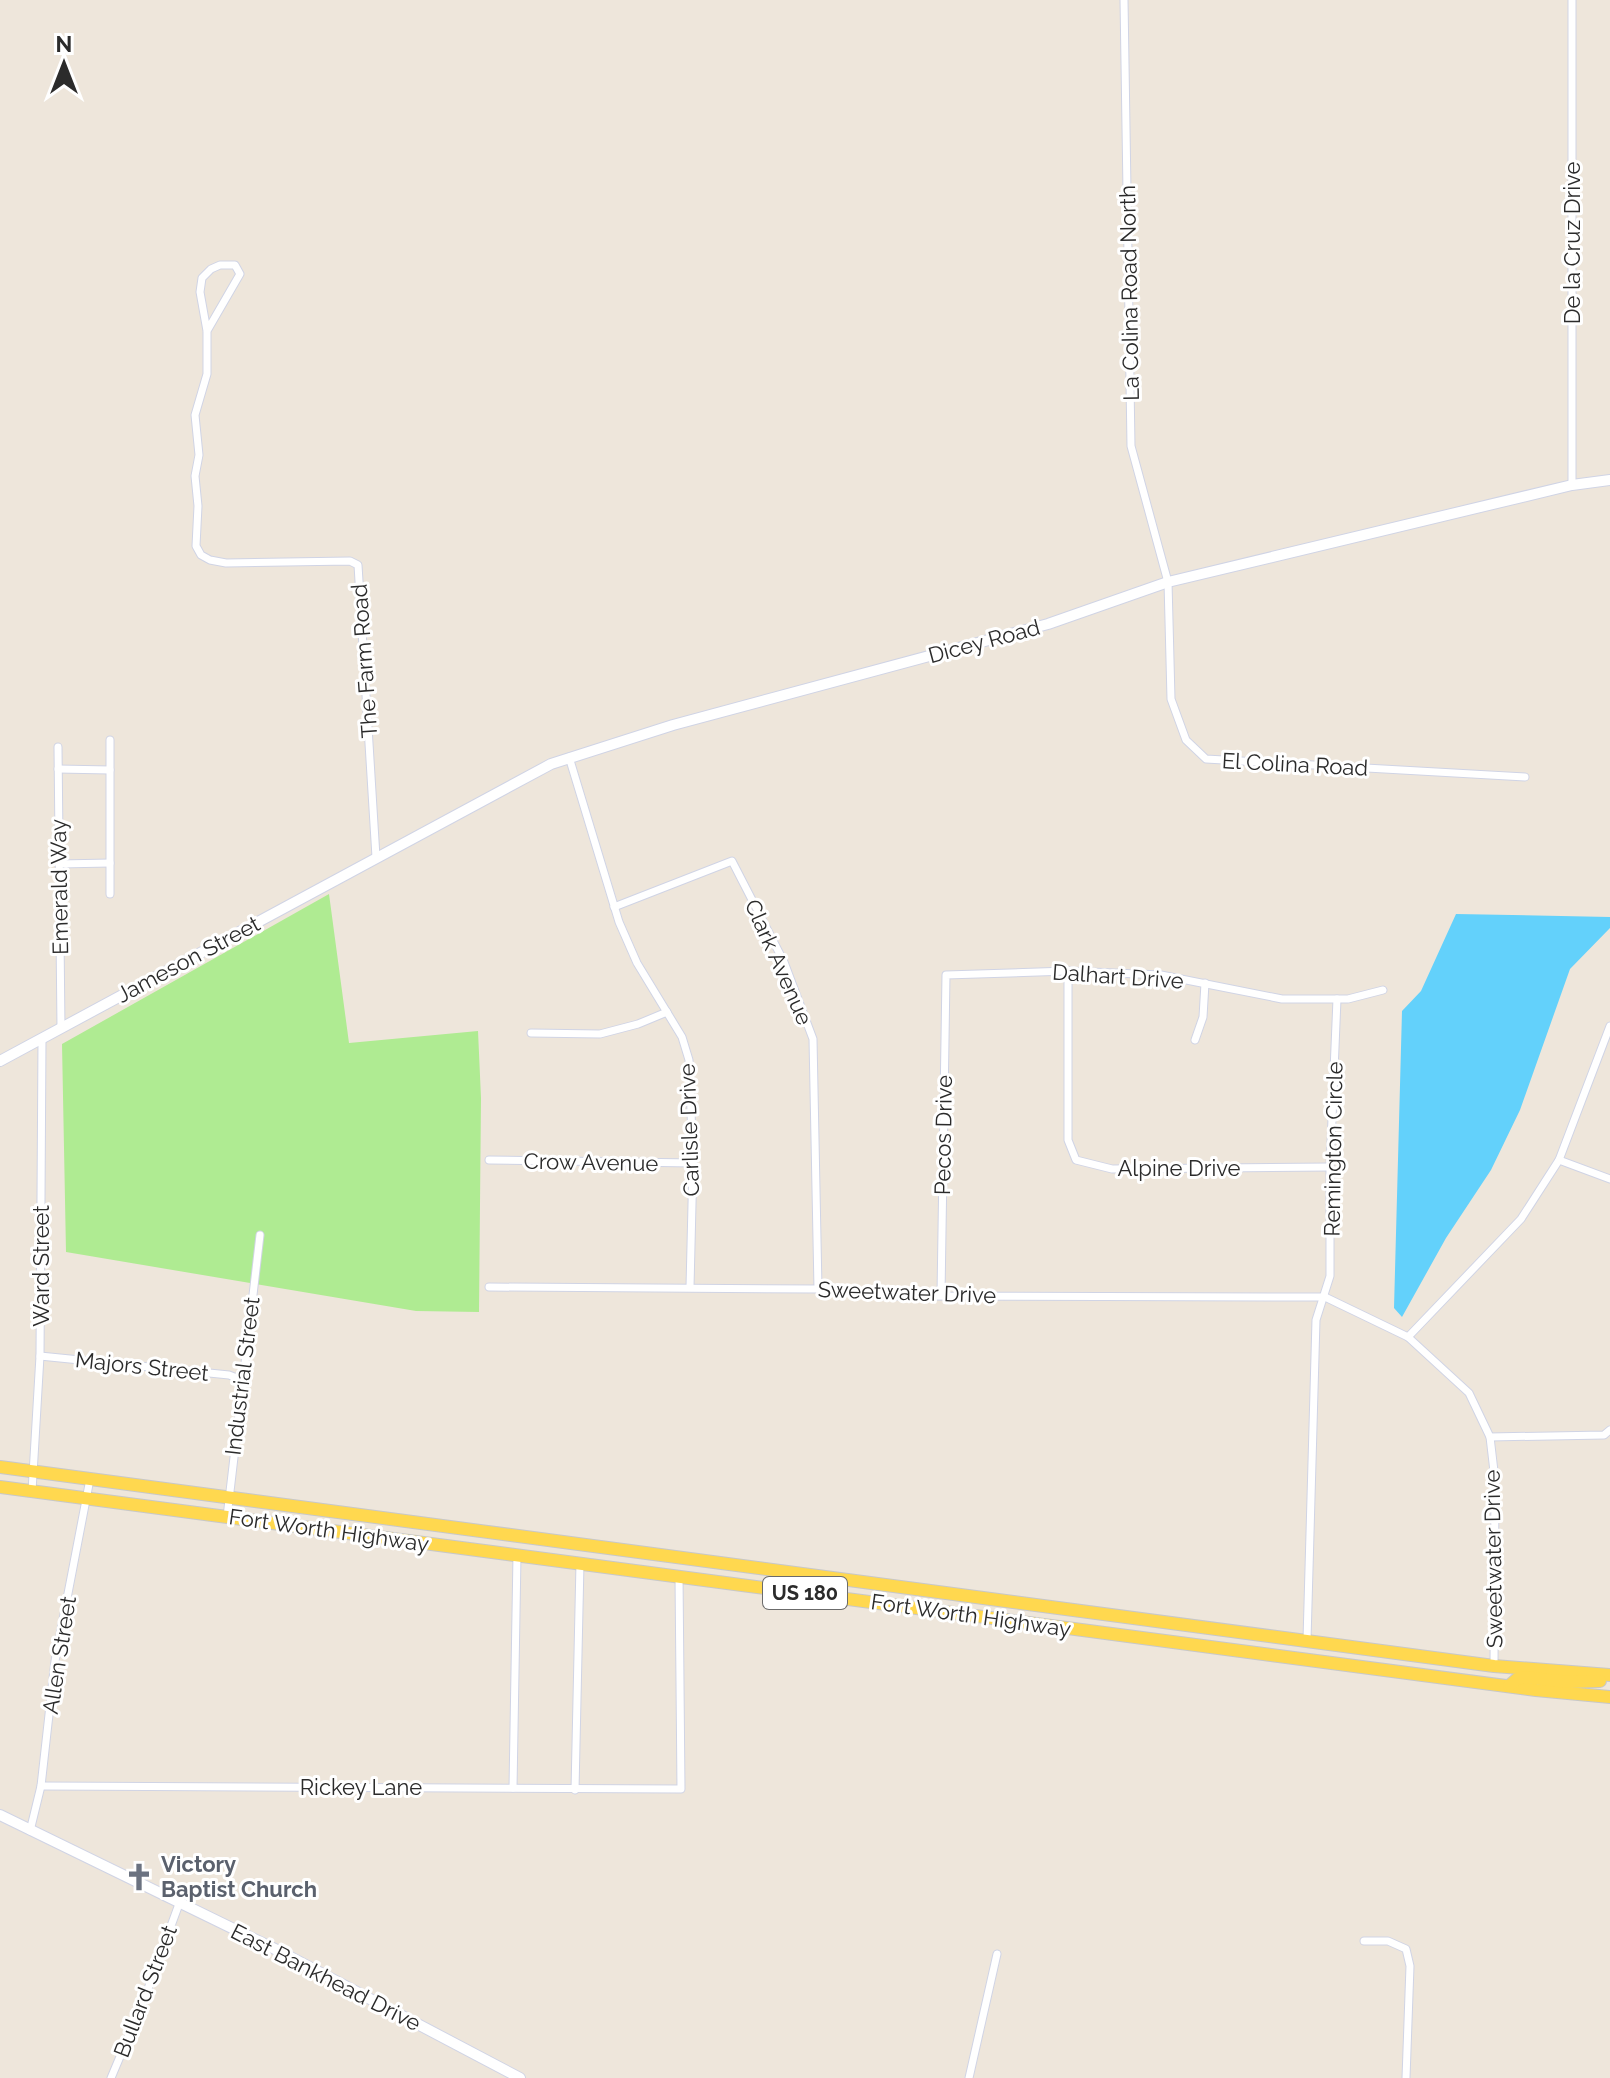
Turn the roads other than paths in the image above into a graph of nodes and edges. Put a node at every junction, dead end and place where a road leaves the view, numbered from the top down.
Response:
1 (1124, 0) edge
2 (1572, 0) edge
3 (207, 331) junction
4 (1610, 480) edge
5 (1572, 485) junction
6 (1168, 582) junction
7 (110, 740) dead end
8 (58, 747) dead end
9 (569, 757) junction
10 (58, 769) junction
11 (110, 770) junction
12 (1525, 777) dead end
13 (376, 857) junction
14 (110, 863) junction
15 (59, 864) junction
16 (110, 894) dead end
17 (614, 907) junction
18 (1068, 971) junction
19 (946, 975) joint
20 (1205, 983) junction
21 (1383, 990) dead end
22 (1337, 999) junction
23 (667, 1012) junction
24 (1610, 1026) edge
25 (61, 1028) junction
26 (531, 1033) dead end
27 (42, 1040) junction
28 (1195, 1040) dead end
29 (0, 1061) edge
30 (489, 1160) dead end
31 (1559, 1160) junction
32 (693, 1163) junction
33 (1330, 1167) junction
34 (1610, 1179) edge
35 (260, 1235) dead end
36 (489, 1287) dead end
37 (690, 1287) junction
38 (818, 1289) junction
39 (941, 1295) junction
40 (1325, 1297) junction
41 (1408, 1337) junction
42 (40, 1356) junction
43 (242, 1380) junction
44 (1610, 1430) edge
45 (1490, 1437) junction
46 (0, 1467) edge
47 (34, 1472) junction
48 (90, 1479) junction
49 (0, 1487) edge
50 (32, 1491) junction
51 (228, 1497) junction
52 (88, 1498) junction
53 (227, 1517) junction
54 (455, 1527) junction
55 (453, 1547) junction
56 (630, 1550) junction
57 (517, 1555) junction
58 (580, 1563) junction
59 (627, 1570) junction
60 (679, 1576) junction
61 (925, 1589) junction
62 (924, 1609) junction
63 (1115, 1614) junction
64 (1228, 1631) junction
65 (1112, 1634) junction
66 (1307, 1640) junction
67 (1226, 1649) junction
68 (1494, 1666) junction
69 (1400, 1672) junction
70 (1610, 1676) edge
71 (1509, 1686) junction
72 (1610, 1697) edge
73 (41, 1786) junction
74 (513, 1788) junction
75 (575, 1790) junction
76 (0, 1815) edge
77 (30, 1831) junction
78 (179, 1904) junction
79 (1364, 1941) dead end
80 (997, 1954) dead end
81 (111, 2078) edge
82 (520, 2078) edge
83 (969, 2078) edge
84 (1406, 2078) edge

1 - 6 street, La Colina Road North
2 - 5 street, De la Cruz Drive
3 - 3 street, The Farm Road
3 - 13 street, The Farm Road
4 - 5 street, Dicey Road
5 - 6 street, Dicey Road
6 - 9 street, Dicey Road
6 - 12 street, El Colina Road
7 - 11 street
8 - 10 street, Emerald Way
9 - 13 street, Dicey Road
9 - 17 street, Carlisle Drive
10 - 11 street
10 - 15 street, Emerald Way
11 - 14 street
13 - 25 street, Jameson Street
14 - 15 street
14 - 16 street
15 - 25 street, Emerald Way
17 - 23 street, Carlisle Drive
17 - 38 street, Clark Avenue
18 - 19 street, Dalhart Drive
18 - 20 street, Dalhart Drive
18 - 33 street, Alpine Drive
19 - 39 street, Pecos Drive
20 - 22 street, Dalhart Drive
20 - 28 street
21 - 22 street, Dalhart Drive
22 - 33 street, Remington Circle
23 - 26 street
23 - 32 street, Carlisle Drive
24 - 31 street
25 - 27 street, Jameson Street
27 - 29 street, Jameson Street
27 - 42 street, Ward Street
30 - 32 street, Crow Avenue
31 - 34 street
31 - 41 street
32 - 37 street, Carlisle Drive
33 - 40 street, Remington Circle
35 - 43 street, Industrial Street
36 - 37 street, Sweetwater Drive
37 - 38 street, Sweetwater Drive
38 - 39 street, Sweetwater Drive
39 - 40 street, Sweetwater Drive
40 - 41 street, Sweetwater Drive
40 - 66 street
41 - 45 street, Sweetwater Drive
42 - 43 street, Majors Street
42 - 47 street, Ward Street
43 - 51 street, Industrial Street
44 - 45 street
45 - 68 street, Sweetwater Drive
46 - 47 main road, Fort Worth Highway / US 180
47 - 48 main road, Fort Worth Highway / US 180
47 - 50 street, Ward Street
48 - 51 main road, Fort Worth Highway / US 180
48 - 52 street, Allen Street
49 - 50 main road, Fort Worth Highway / US 180
50 - 52 main road, Fort Worth Highway / US 180
51 - 53 street, Industrial Street
51 - 54 main road, Fort Worth Highway / US 180
52 - 53 main road, Fort Worth Highway / US 180
52 - 73 street, Allen Street
53 - 55 main road, Fort Worth Highway / US 180
54 - 55 main road
54 - 56 main road, Fort Worth Highway / US 180
55 - 57 main road, Fort Worth Highway / US 180
56 - 59 main road
56 - 61 main road, Fort Worth Highway / US 180
57 - 58 main road, Fort Worth Highway / US 180
57 - 74 street
58 - 59 main road, Fort Worth Highway / US 180
58 - 75 street
59 - 60 main road, Fort Worth Highway / US 180
60 - 62 main road, Fort Worth Highway / US 180
60 - 75 street, Rickey Lane
61 - 62 main road
61 - 63 main road, Fort Worth Highway / US 180
62 - 65 main road, Fort Worth Highway / US 180
63 - 64 main road, Fort Worth Highway / US 180
63 - 65 main road
64 - 66 main road, Fort Worth Highway / US 180
64 - 67 main road
65 - 67 main road, Fort Worth Highway / US 180
66 - 68 main road, Fort Worth Highway / US 180
67 - 69 main road, Fort Worth Highway / US 180
68 - 69 main road
68 - 70 main road, Fort Worth Highway / US 180
69 - 71 main road, Fort Worth Highway / US 180
70 - 71 main road
71 - 72 main road, Fort Worth Highway / US 180
73 - 74 street, Rickey Lane
73 - 77 street, Allen Street
74 - 75 street, Rickey Lane
76 - 77 street, East Bankhead Drive
77 - 78 street, East Bankhead Drive
78 - 81 street, Bullard Street
78 - 82 street, East Bankhead Drive
79 - 84 street
80 - 83 street

